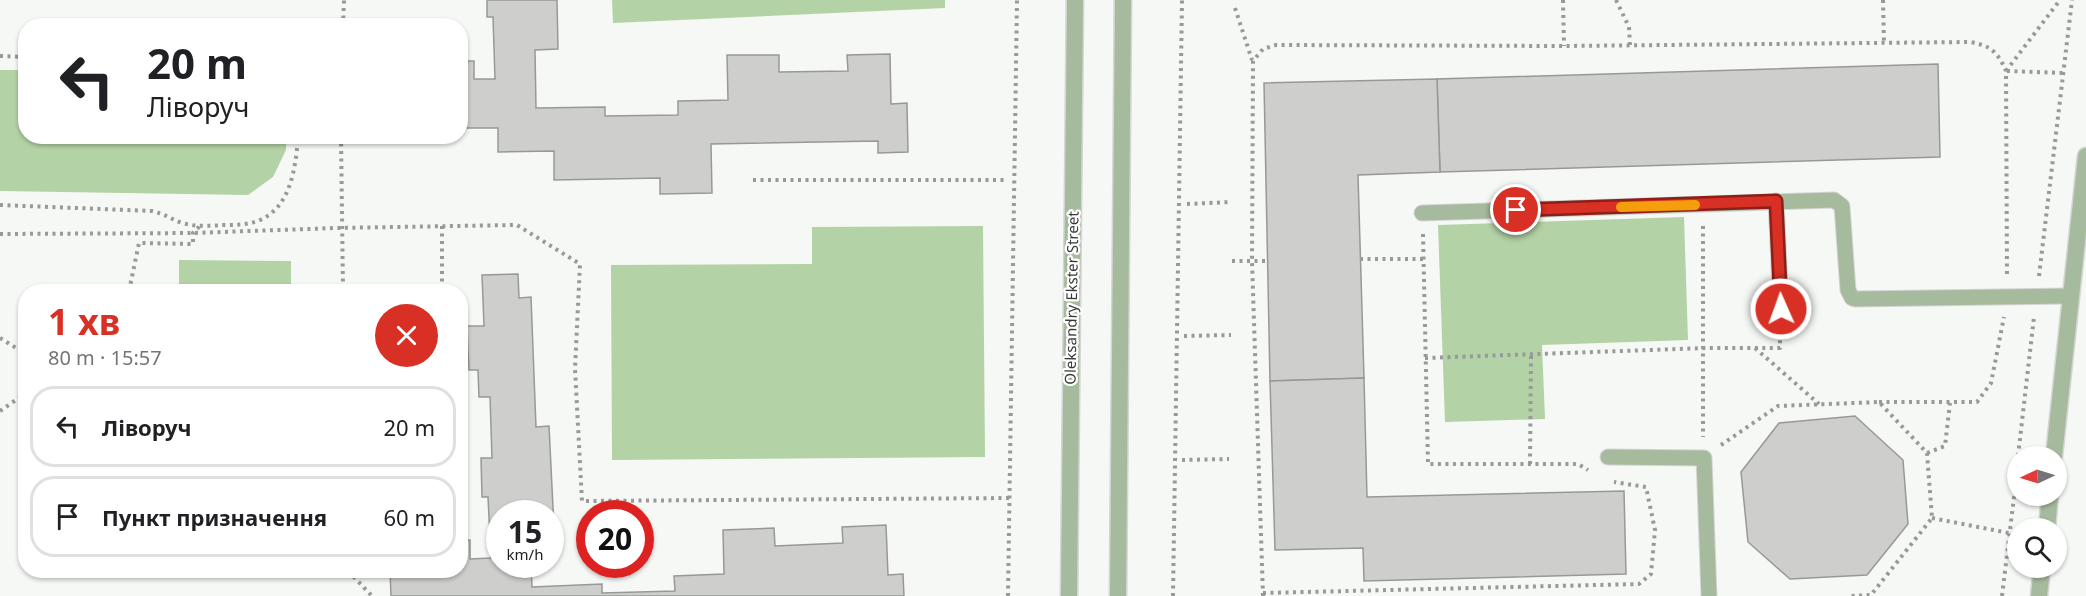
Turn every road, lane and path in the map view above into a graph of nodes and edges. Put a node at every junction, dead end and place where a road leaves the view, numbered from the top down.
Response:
1 (344, 0) edge
2 (1017, 0) edge
3 (1075, 0) edge
4 (1123, 0) edge
5 (1182, 0) edge
6 (1563, 0) edge
7 (1616, 0) edge
8 (1883, 0) edge
9 (2060, 0) edge
10 (2072, 0) edge
11 (1235, 8) dead end
12 (343, 18) edge
13 (1884, 43) junction
14 (1564, 46) junction
15 (1630, 46) junction
16 (0, 56) edge
17 (18, 57) edge
18 (1253, 61) junction
19 (2006, 71) junction
20 (2063, 73) junction
21 (298, 144) edge
22 (341, 144) edge
23 (2086, 162) edge
24 (753, 180) dead end
25 (1007, 180) dead end
26 (1776, 201) junction
27 (1232, 202) dead end
28 (1187, 204) dead end
29 (1703, 204) junction
30 (0, 205) edge
31 (1422, 213) dead end
32 (200, 226) junction
33 (442, 226) junction
34 (342, 228) junction
35 (193, 233) junction
36 (0, 234) edge
37 (1360, 259) dead end
38 (1232, 261) dead end
39 (1252, 261) junction
40 (1268, 261) dead end
41 (130, 284) edge
42 (343, 284) edge
43 (442, 284) edge
44 (2037, 296) junction
45 (2071, 296) junction
46 (2007, 297) junction
47 (1781, 309) joint
48 (1231, 335) dead end
49 (1184, 336) dead end
50 (0, 338) edge
51 (1703, 348) junction
52 (1755, 348) junction
53 (18, 349) edge
54 (1530, 356) junction
55 (1425, 358) junction
56 (18, 399) edge
57 (1879, 402) junction
58 (1950, 403) junction
59 (1819, 404) junction
60 (0, 411) edge
61 (2019, 446) edge
62 (2055, 446) edge
63 (1927, 453) junction
64 (1608, 457) dead end
65 (1704, 458) junction
66 (1229, 459) dead end
67 (1182, 460) dead end
68 (1530, 464) junction
69 (1588, 470) dead end
70 (1609, 481) dead end
71 (1009, 498) junction
72 (1932, 518) junction
73 (2007, 533) edge
74 (2007, 551) edge
75 (355, 578) edge
76 (2041, 578) edge
77 (1263, 595) edge
78 (372, 596) edge
79 (1008, 596) edge
80 (1069, 596) edge
81 (1118, 596) edge
82 (1173, 596) edge
83 (1709, 596) edge
84 (1851, 596) edge
85 (2002, 596) edge
86 (2039, 596) edge

1 - 12 path
2 - 71 path
3 - 80 street, Oleksandry Ekster Street
4 - 81 street
5 - 82 path
6 - 14 path
7 - 15 path
8 - 13 path
9 - 19 path
10 - 20 path
11 - 18 path
13 - 15 path
13 - 19 path
14 - 15 path
14 - 18 path
16 - 17 path
18 - 39 path
19 - 20 path
19 - 46 path
20 - 44 path
21 - 32 path
22 - 34 path
23 - 45 street
24 - 25 path
26 - 29 lane
26 - 46 lane
26 - 47 lane
27 - 28 path
29 - 31 lane
29 - 51 path
30 - 32 path
32 - 35 path
33 - 34 path
33 - 43 path
33 - 71 path
34 - 35 path
34 - 42 path
35 - 36 path
35 - 41 path
37 - 55 path
38 - 39 path
39 - 40 path
39 - 77 path
44 - 45 lane
44 - 46 lane
44 - 61 path
45 - 62 street
46 - 58 path
47 - 52 path
48 - 49 path
50 - 53 path
51 - 52 path
51 - 54 path
51 - 65 path
52 - 59 path
54 - 55 path
54 - 68 path
55 - 68 path
56 - 60 path
57 - 58 path
57 - 59 path
57 - 63 path
58 - 63 path
59 - 65 path
63 - 72 path
64 - 65 lane
65 - 83 lane
66 - 67 path
68 - 69 path
70 - 77 path
71 - 79 path
72 - 73 path
72 - 84 path
74 - 85 path
75 - 78 path
76 - 86 street

